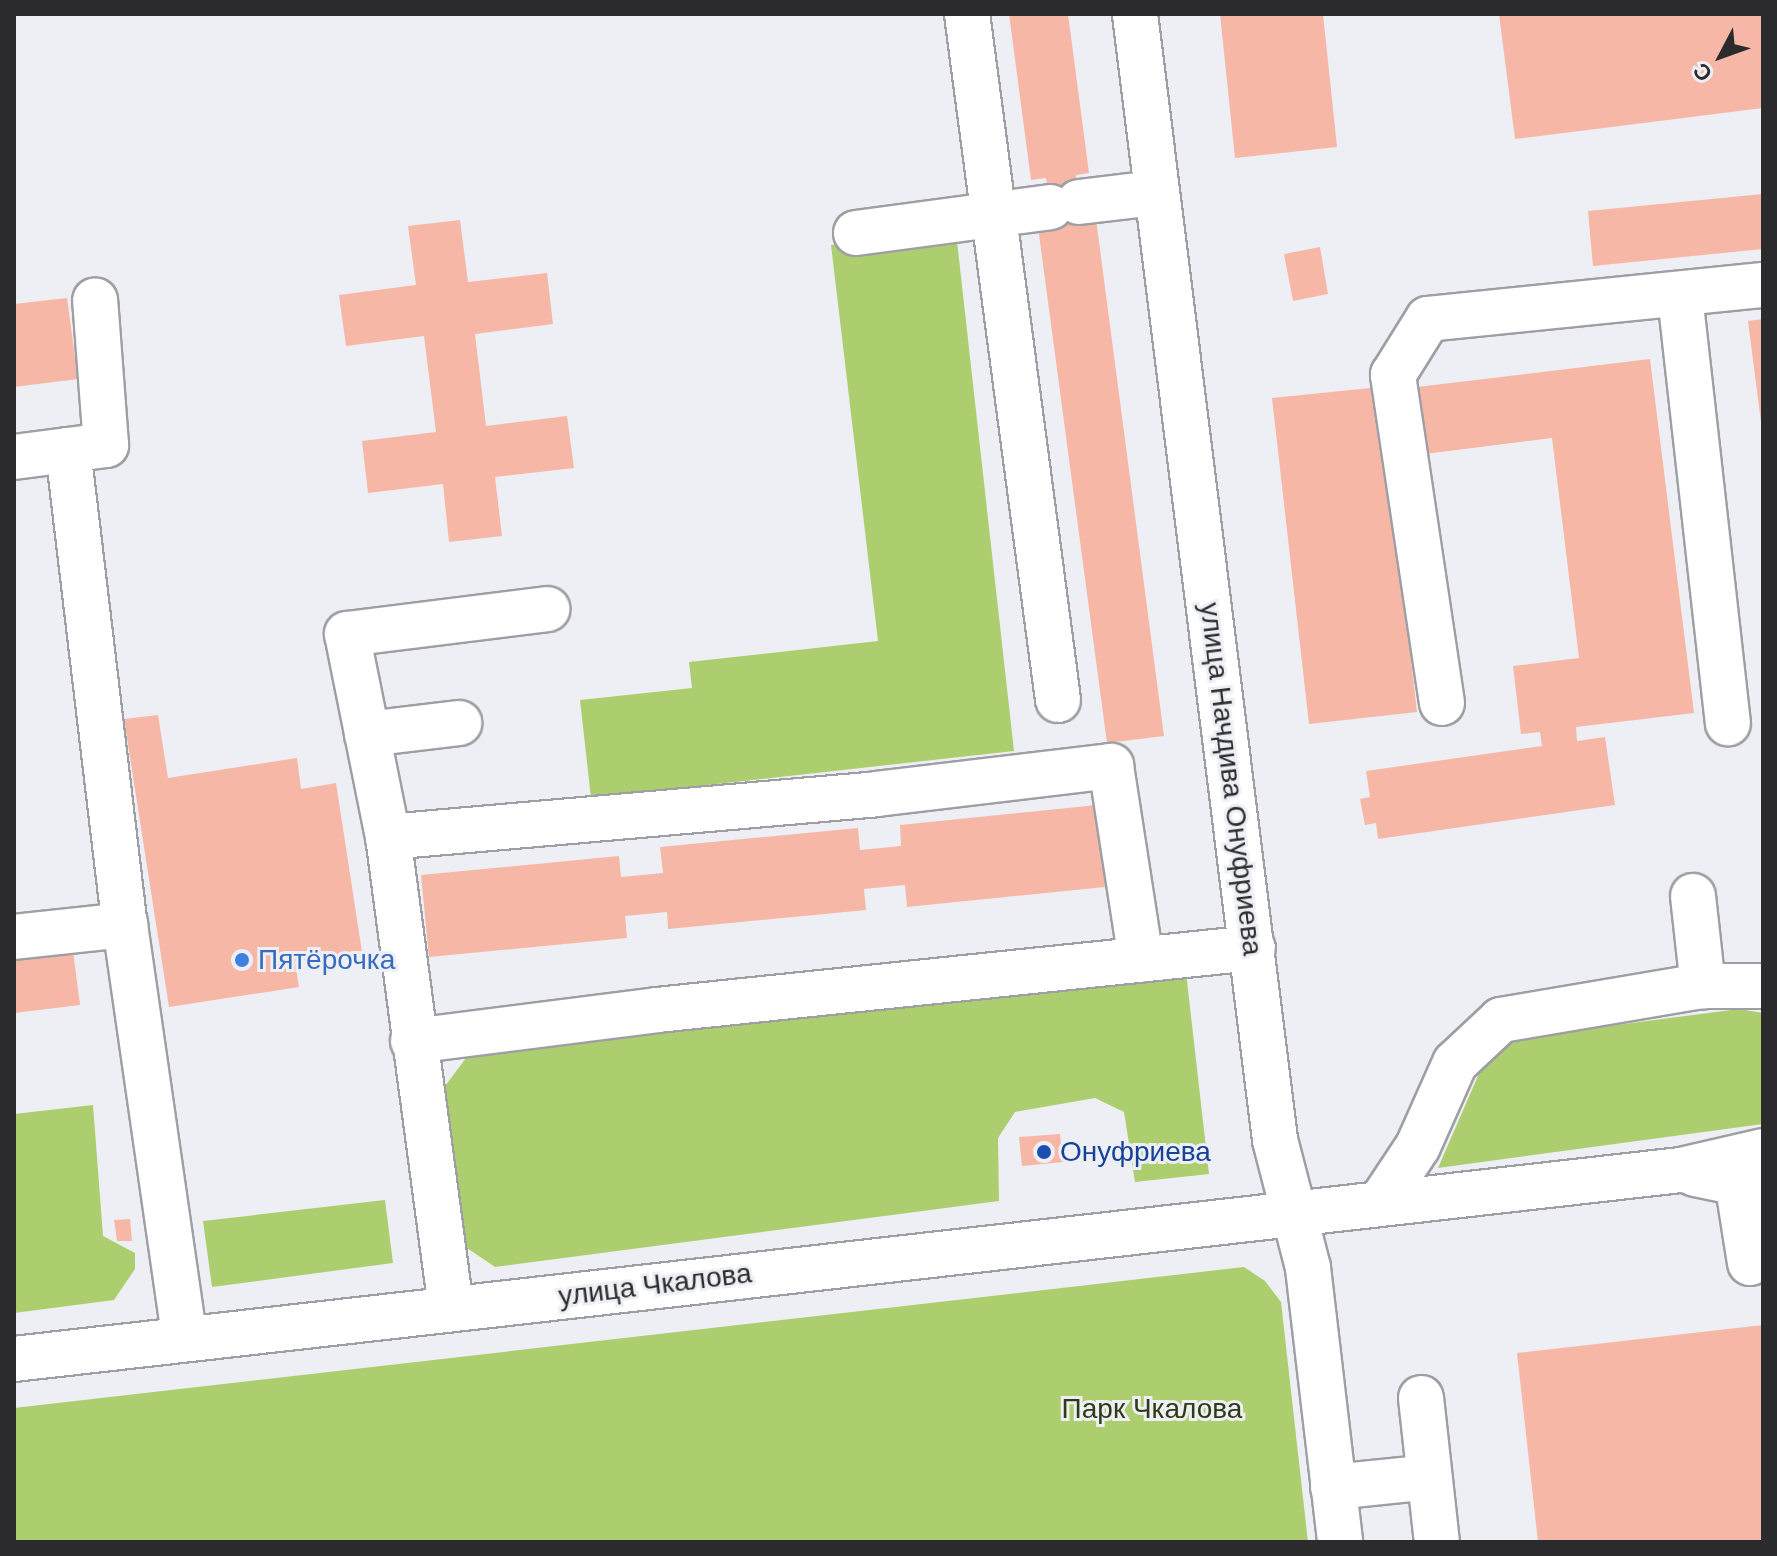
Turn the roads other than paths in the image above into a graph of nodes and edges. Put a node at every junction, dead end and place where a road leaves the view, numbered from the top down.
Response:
1 (967, 14) edge
2 (1135, 14) edge
3 (1155, 193) junction
4 (994, 215) junction
5 (856, 233) dead end
6 (1763, 285) edge
7 (1680, 296) junction
8 (95, 300) dead end
9 (68, 450) junction
10 (14, 457) edge
11 (547, 609) dead end
12 (1058, 700) dead end
13 (1442, 703) dead end
14 (459, 723) dead end
15 (1728, 723) dead end
16 (367, 734) junction
17 (388, 837) junction
18 (1693, 896) dead end
19 (125, 925) junction
20 (14, 937) edge
21 (1253, 948) junction
22 (1141, 960) junction
23 (1703, 986) junction
24 (1763, 986) edge
25 (413, 1041) junction
26 (1763, 1151) edge
27 (1681, 1170) junction
28 (1751, 1188) edge
29 (1381, 1202) junction
30 (1295, 1210) junction
31 (1750, 1263) dead end
32 (451, 1308) junction
33 (185, 1339) junction
34 (14, 1359) edge
35 (1421, 1398) dead end
36 (1429, 1477) junction
37 (1333, 1487) junction
38 (1340, 1542) edge
39 (1437, 1542) edge

1 - 4 street
2 - 3 street, улица Начдива Онуфриева
3 - 4 street
3 - 21 street, улица Начдива Онуфриева
4 - 5 street
4 - 12 street
6 - 7 street
7 - 13 street
7 - 15 street
8 - 9 street
9 - 10 street
9 - 19 street
11 - 16 street
14 - 16 street
16 - 17 street
17 - 22 street
17 - 25 street
18 - 23 street
19 - 20 street
19 - 33 street
21 - 22 street
21 - 30 street, улица Начдива Онуфриева
22 - 25 street
23 - 24 street
23 - 29 street
25 - 32 street
26 - 27 street, улица Чкалова
27 - 28 street
27 - 29 street, улица Чкалова
28 - 31 street
29 - 30 street, улица Чкалова
30 - 32 street, улица Чкалова
30 - 37 street, улица Начдива Онуфриева
32 - 33 street, улица Чкалова
33 - 34 street, улица Чкалова
35 - 36 street
36 - 37 street
36 - 39 street
37 - 38 street, улица Начдива Онуфриева

